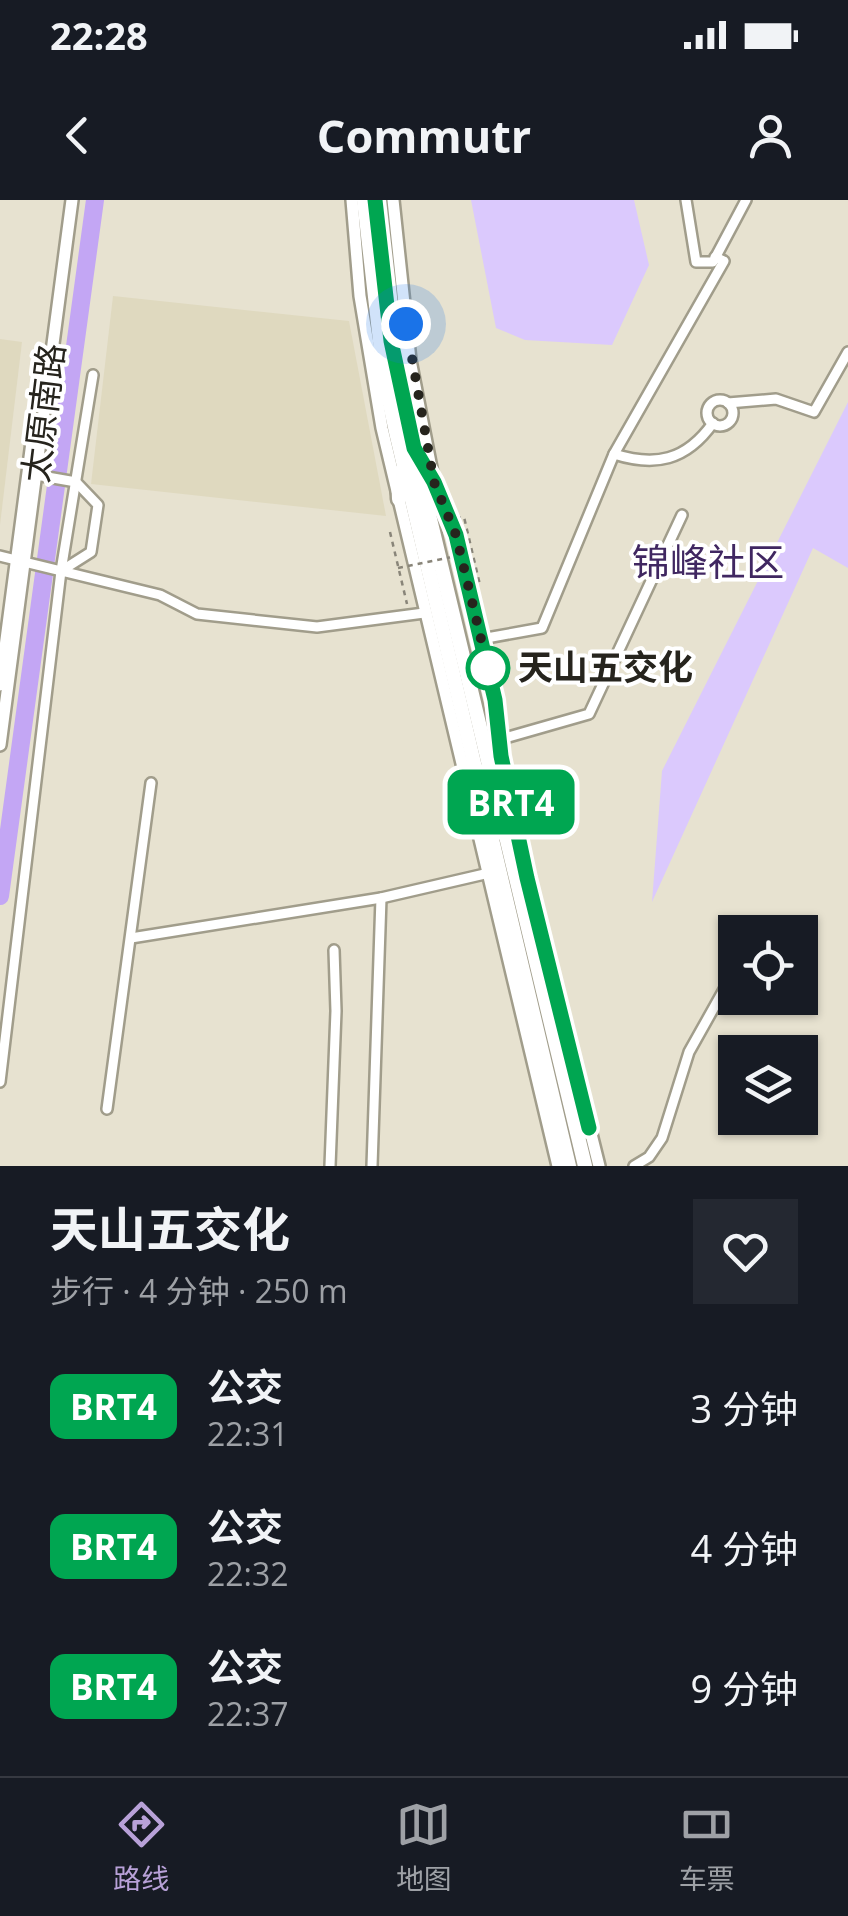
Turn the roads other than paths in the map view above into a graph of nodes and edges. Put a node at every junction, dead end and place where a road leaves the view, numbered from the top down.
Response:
1 (68, 200) edge
2 (352, 200) edge
3 (364, 200) edge
4 (376, 200) edge
5 (393, 200) edge
6 (686, 200) edge
7 (746, 200) edge
8 (716, 256) junction
9 (378, 287) junction
10 (848, 352) edge
11 (93, 374) dead end
12 (728, 403) junction
13 (712, 424) junction
14 (396, 432) junction
15 (414, 448) junction
16 (614, 454) junction
17 (41, 476) junction
18 (76, 482) junction
19 (434, 482) junction
20 (399, 499) junction
21 (682, 515) dead end
22 (0, 556) edge
23 (26, 561) junction
24 (59, 571) junction
25 (424, 613) junction
26 (482, 639) junction
27 (0, 685) edge
28 (498, 740) junction
29 (0, 745) edge
30 (150, 783) dead end
31 (489, 872) junction
32 (381, 898) junction
33 (131, 938) junction
34 (334, 950) dead end
35 (718, 1000) edge
36 (0, 1082) edge
37 (107, 1108) dead end
38 (585, 1161) edge
39 (330, 1166) edge
40 (372, 1166) edge
41 (564, 1166) edge
42 (600, 1166) edge
43 (634, 1166) edge

1 - 17 main road, 太原南路
1 - 23 main road
2 - 20 main road
3 - 9 highway
4 - 9 highway
5 - 19 main road
6 - 8 street
7 - 8 street
8 - 16 street
9 - 14 highway
9 - 15 highway
10 - 12 street
11 - 18 street
12 - 13 street
12 - 13 street
13 - 16 street
14 - 20 highway
14 - 41 highway
15 - 19 main road
15 - 38 highway
16 - 26 street
17 - 18 street
17 - 23 main road, 太原南路
18 - 24 street
18 - 24 street
19 - 26 main road
20 - 25 main road
21 - 28 street
22 - 23 street
23 - 24 street
23 - 27 main road
23 - 29 main road, 太原南路
24 - 25 street
24 - 36 street
25 - 31 main road
26 - 28 main road
28 - 42 main road
30 - 33 street
31 - 32 street
31 - 41 main road
32 - 33 street
32 - 40 street
33 - 37 street
34 - 39 street
35 - 43 street

